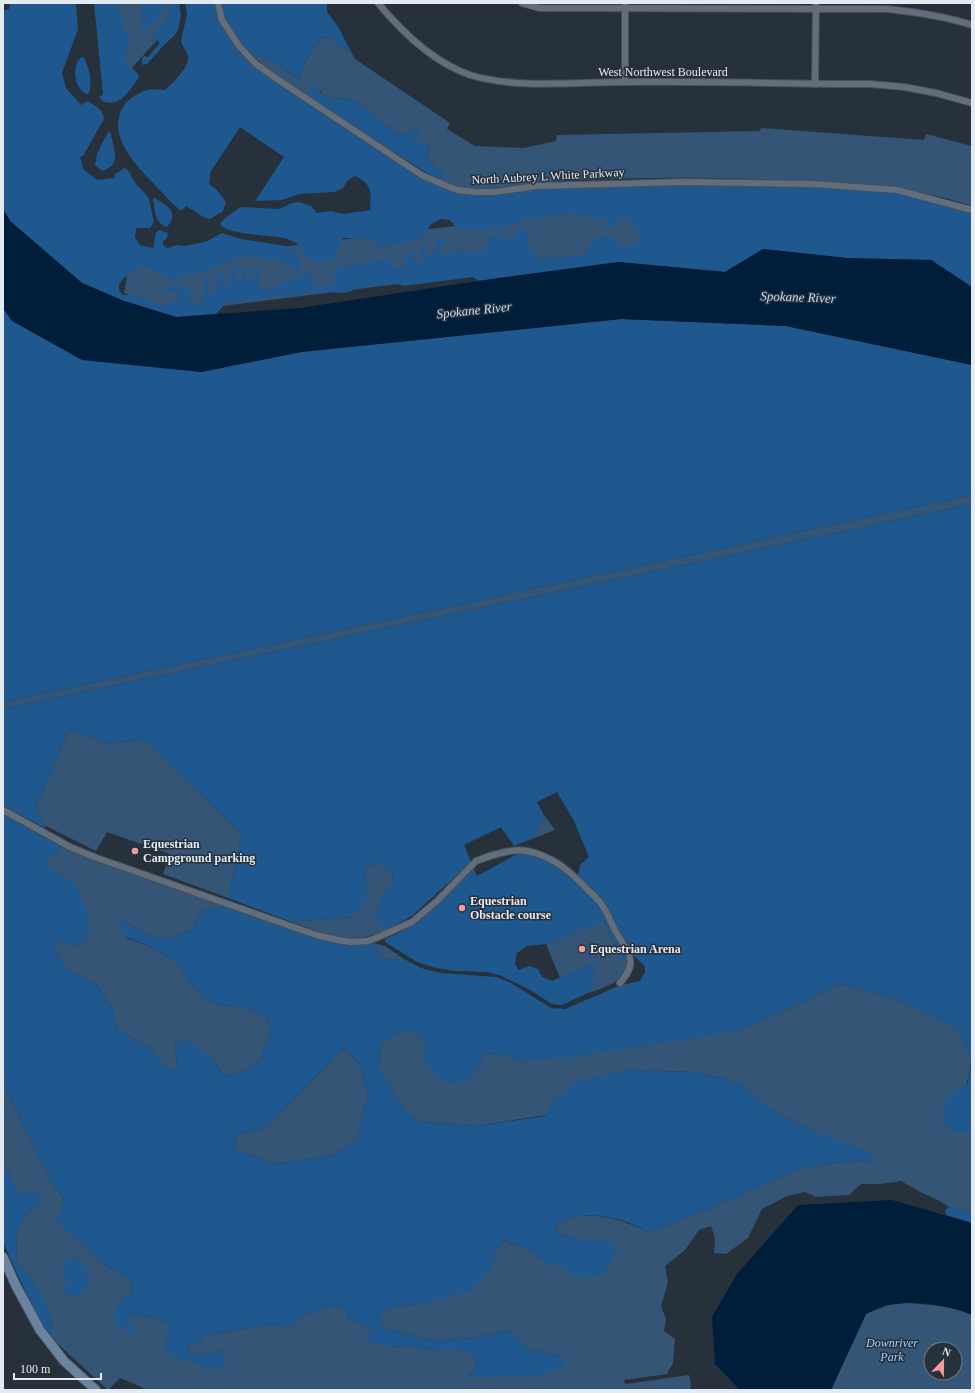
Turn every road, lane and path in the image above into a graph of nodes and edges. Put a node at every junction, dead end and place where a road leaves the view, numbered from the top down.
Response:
1 (218, 3) edge
2 (378, 3) edge
3 (522, 3) edge
4 (625, 5) edge
5 (816, 6) edge
6 (972, 25) edge
7 (625, 82) junction
8 (815, 84) junction
9 (972, 103) edge
10 (972, 210) edge
11 (3, 810) edge
12 (620, 983) dead end
13 (3, 1256) edge
14 (96, 1390) edge

1 - 10 street, North Aubrey L White Parkway
2 - 7 street, West Northwest Boulevard
3 - 4 street
4 - 5 street
4 - 7 street
5 - 6 street
5 - 8 street
7 - 8 street, West Northwest Boulevard
8 - 9 street, West Northwest Boulevard
11 - 12 street
13 - 14 main road

